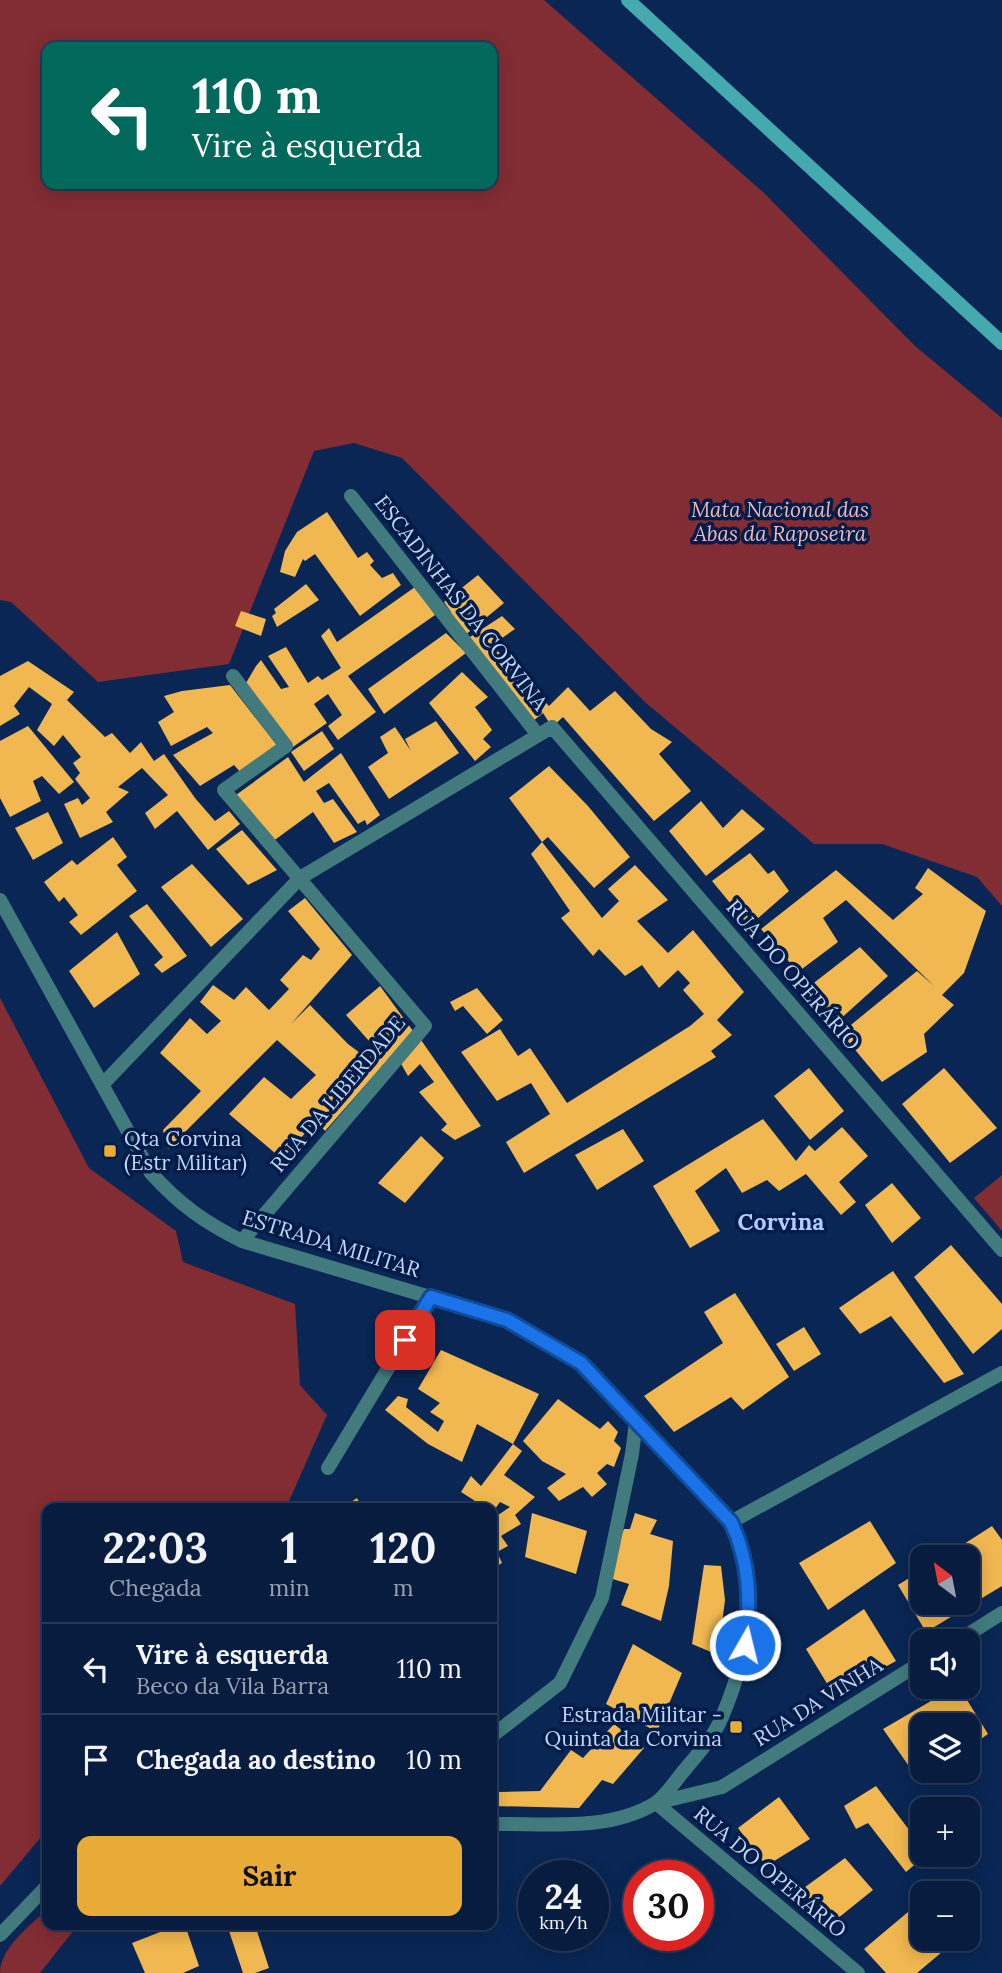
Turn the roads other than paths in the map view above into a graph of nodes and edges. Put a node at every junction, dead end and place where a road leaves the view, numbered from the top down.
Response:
1 (628, 0) edge
2 (1002, 342) edge
3 (351, 496) dead end
4 (233, 676) dead end
5 (538, 735) junction
6 (300, 878) junction
7 (0, 900) edge
8 (102, 1086) junction
9 (242, 1241) junction
10 (1002, 1250) edge
11 (431, 1297) junction
12 (1002, 1373) edge
13 (636, 1422) junction
14 (328, 1468) dead end
15 (731, 1522) junction
16 (1002, 1613) edge
17 (977, 1629) edge
18 (910, 1670) edge
19 (497, 1731) edge
20 (656, 1803) junction
21 (497, 1824) edge
22 (42, 1891) edge
23 (0, 1935) edge
24 (858, 1973) edge

1 - 2 main road
3 - 5 street, ESCADINHAS DA CORVINA
4 - 6 street
5 - 6 street
5 - 10 street, RUA DO OPERÁRIO
6 - 8 street
6 - 9 street, RUA DA LIBERDADE
7 - 8 street, ESTRADA MILITAR
8 - 9 street, ESTRADA MILITAR
9 - 11 street, ESTRADA MILITAR
11 - 13 street, ESTRADA MILITAR
11 - 14 street
12 - 15 street
13 - 15 street, ESTRADA MILITAR
13 - 19 street
15 - 20 street, ESTRADA MILITAR
16 - 17 street
18 - 20 street, RUA DA VINHA
20 - 21 street, ESTRADA MILITAR
20 - 24 street, RUA DO OPERÁRIO
22 - 23 street

